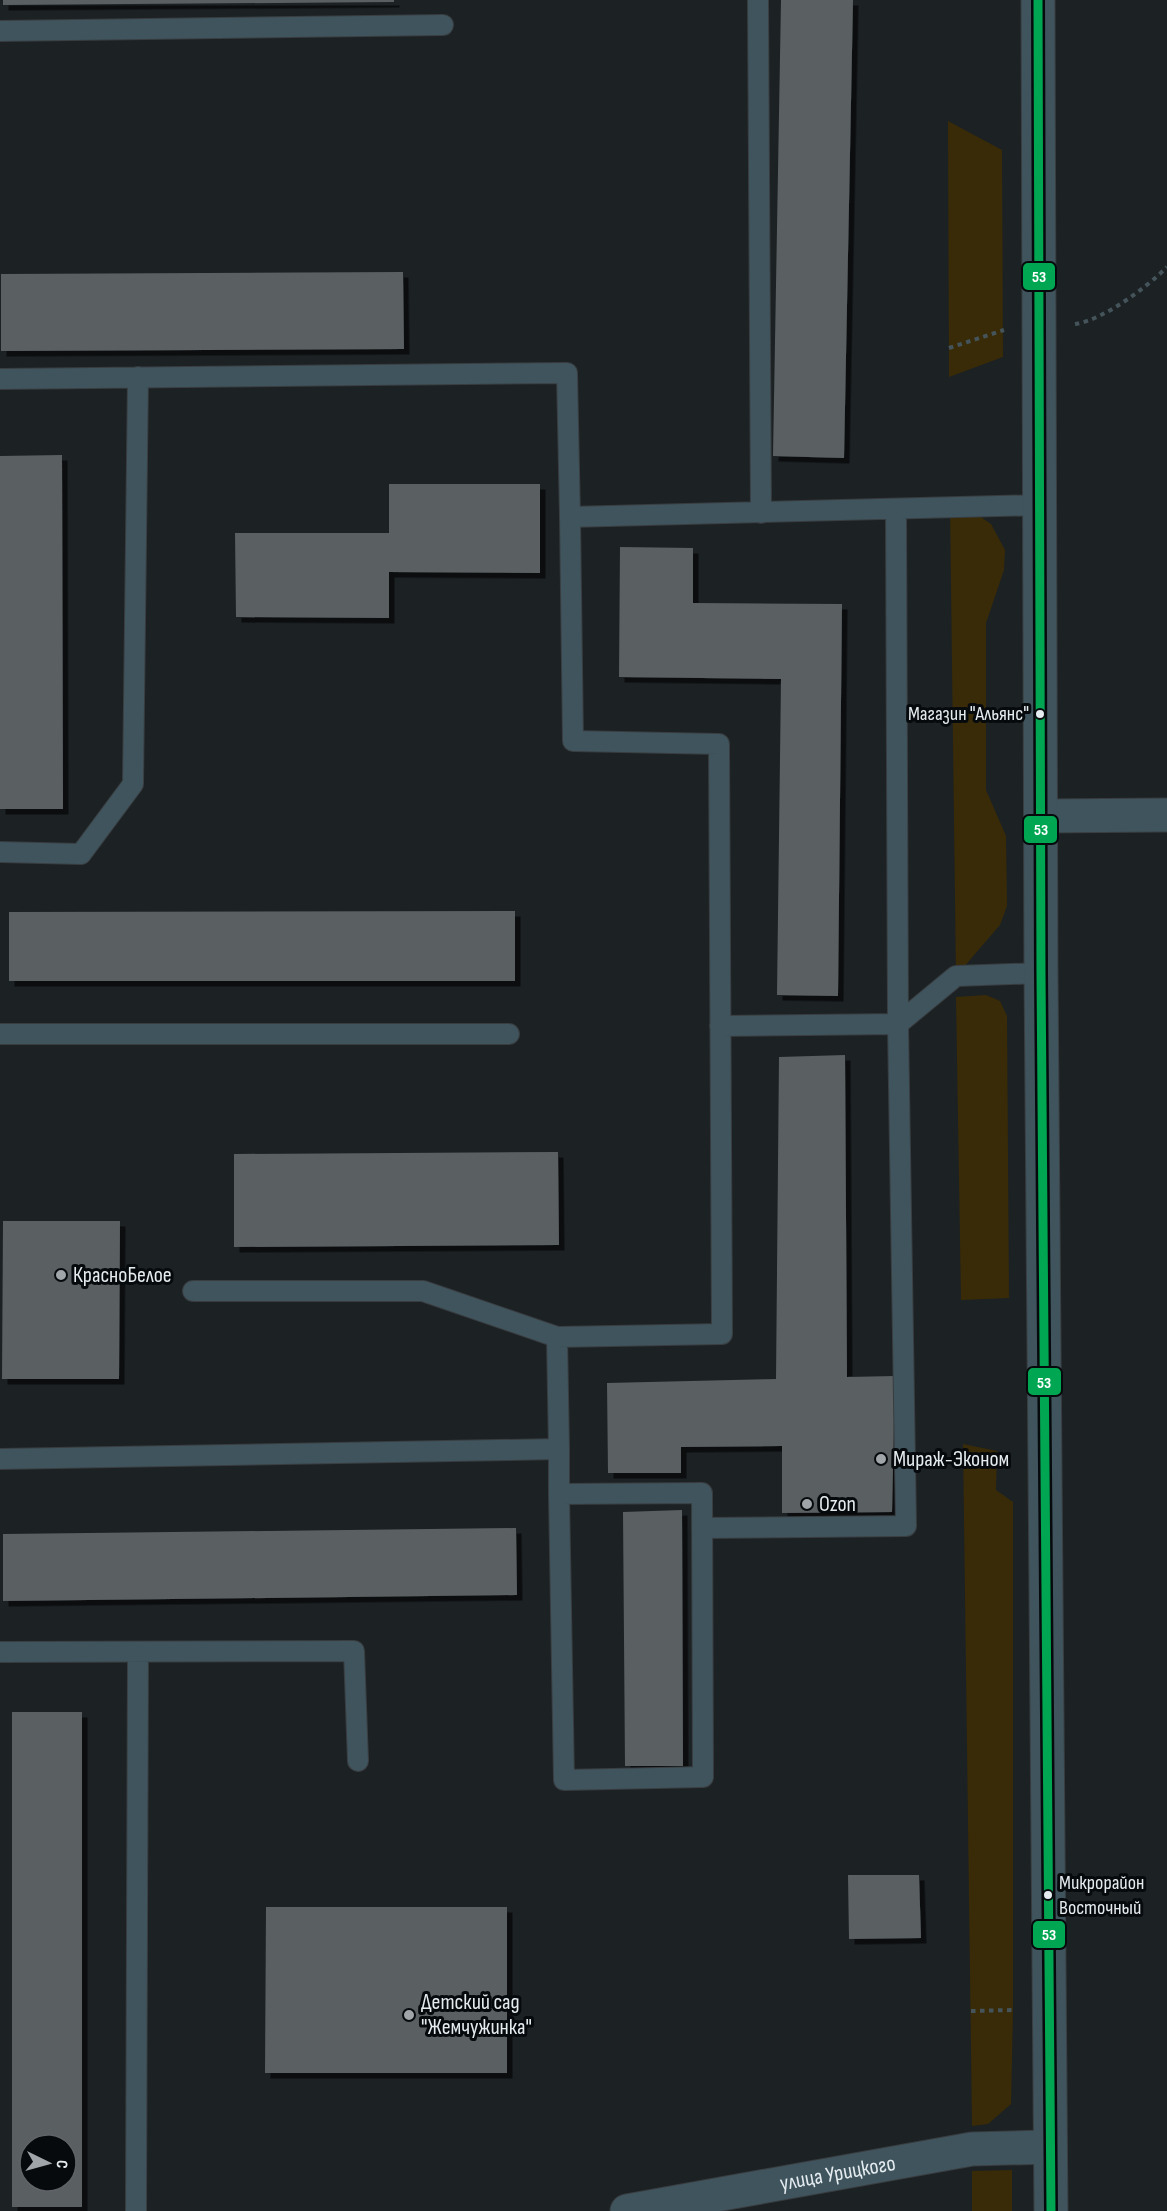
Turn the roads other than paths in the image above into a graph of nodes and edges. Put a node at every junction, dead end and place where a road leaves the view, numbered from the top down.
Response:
1 (758, 0) edge
2 (1038, 0) edge
3 (442, 25) dead end
4 (0, 31) edge
5 (138, 377) junction
6 (0, 379) edge
7 (1041, 505) junction
8 (896, 509) junction
9 (761, 513) junction
10 (570, 517) junction
11 (1167, 815) edge
12 (1041, 816) junction
13 (0, 852) edge
14 (1041, 973) junction
15 (898, 1024) junction
16 (720, 1026) junction
17 (0, 1034) edge
18 (509, 1034) dead end
19 (194, 1291) dead end
20 (557, 1337) junction
21 (559, 1449) junction
22 (0, 1459) edge
23 (559, 1494) junction
24 (702, 1528) junction
25 (0, 1652) edge
26 (138, 1652) junction
27 (358, 1761) dead end
28 (1050, 2147) junction
29 (136, 2211) edge
30 (627, 2211) edge
31 (1050, 2211) edge

1 - 9 lane
2 - 7 street
3 - 4 lane
5 - 6 lane
5 - 10 lane
5 - 13 lane
7 - 8 lane
7 - 12 street
8 - 9 lane
8 - 15 lane
9 - 10 lane
10 - 16 lane
11 - 12 street
12 - 14 street
14 - 15 lane
14 - 28 street
15 - 16 lane
15 - 24 lane
16 - 20 lane
17 - 18 lane
19 - 20 lane
20 - 21 lane
21 - 22 lane
21 - 23 lane
23 - 24 lane
23 - 24 lane
25 - 26 lane
26 - 27 lane
26 - 29 lane
28 - 30 street, улица Урицкого
28 - 31 street

